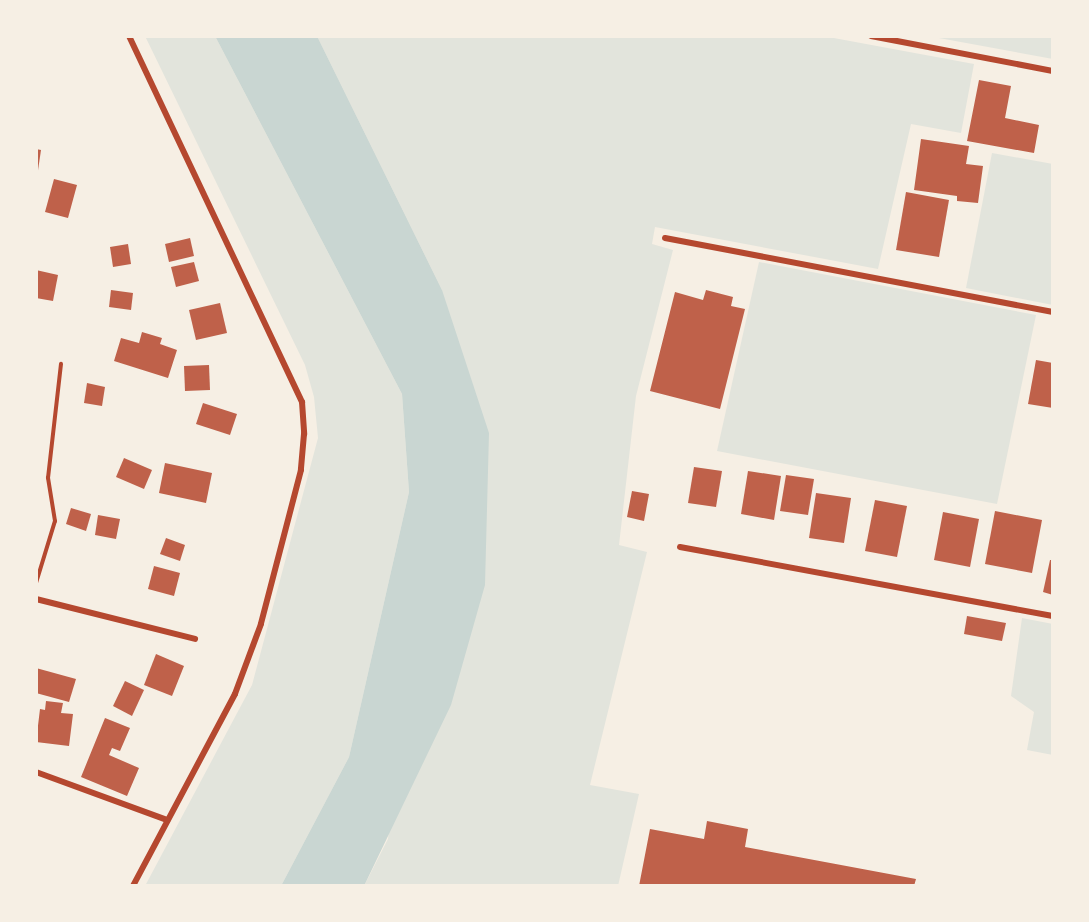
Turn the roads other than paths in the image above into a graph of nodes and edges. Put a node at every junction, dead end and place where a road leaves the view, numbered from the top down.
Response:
1 (129, 36) edge
2 (871, 36) edge
3 (1053, 71) edge
4 (665, 238) dead end
5 (1053, 312) edge
6 (680, 547) dead end
7 (36, 599) edge
8 (1053, 616) edge
9 (195, 639) dead end
10 (36, 772) edge
11 (168, 820) junction
12 (133, 886) edge

1 - 11 street
2 - 3 street
4 - 5 street
6 - 8 street
7 - 9 street
10 - 11 street
11 - 12 street

